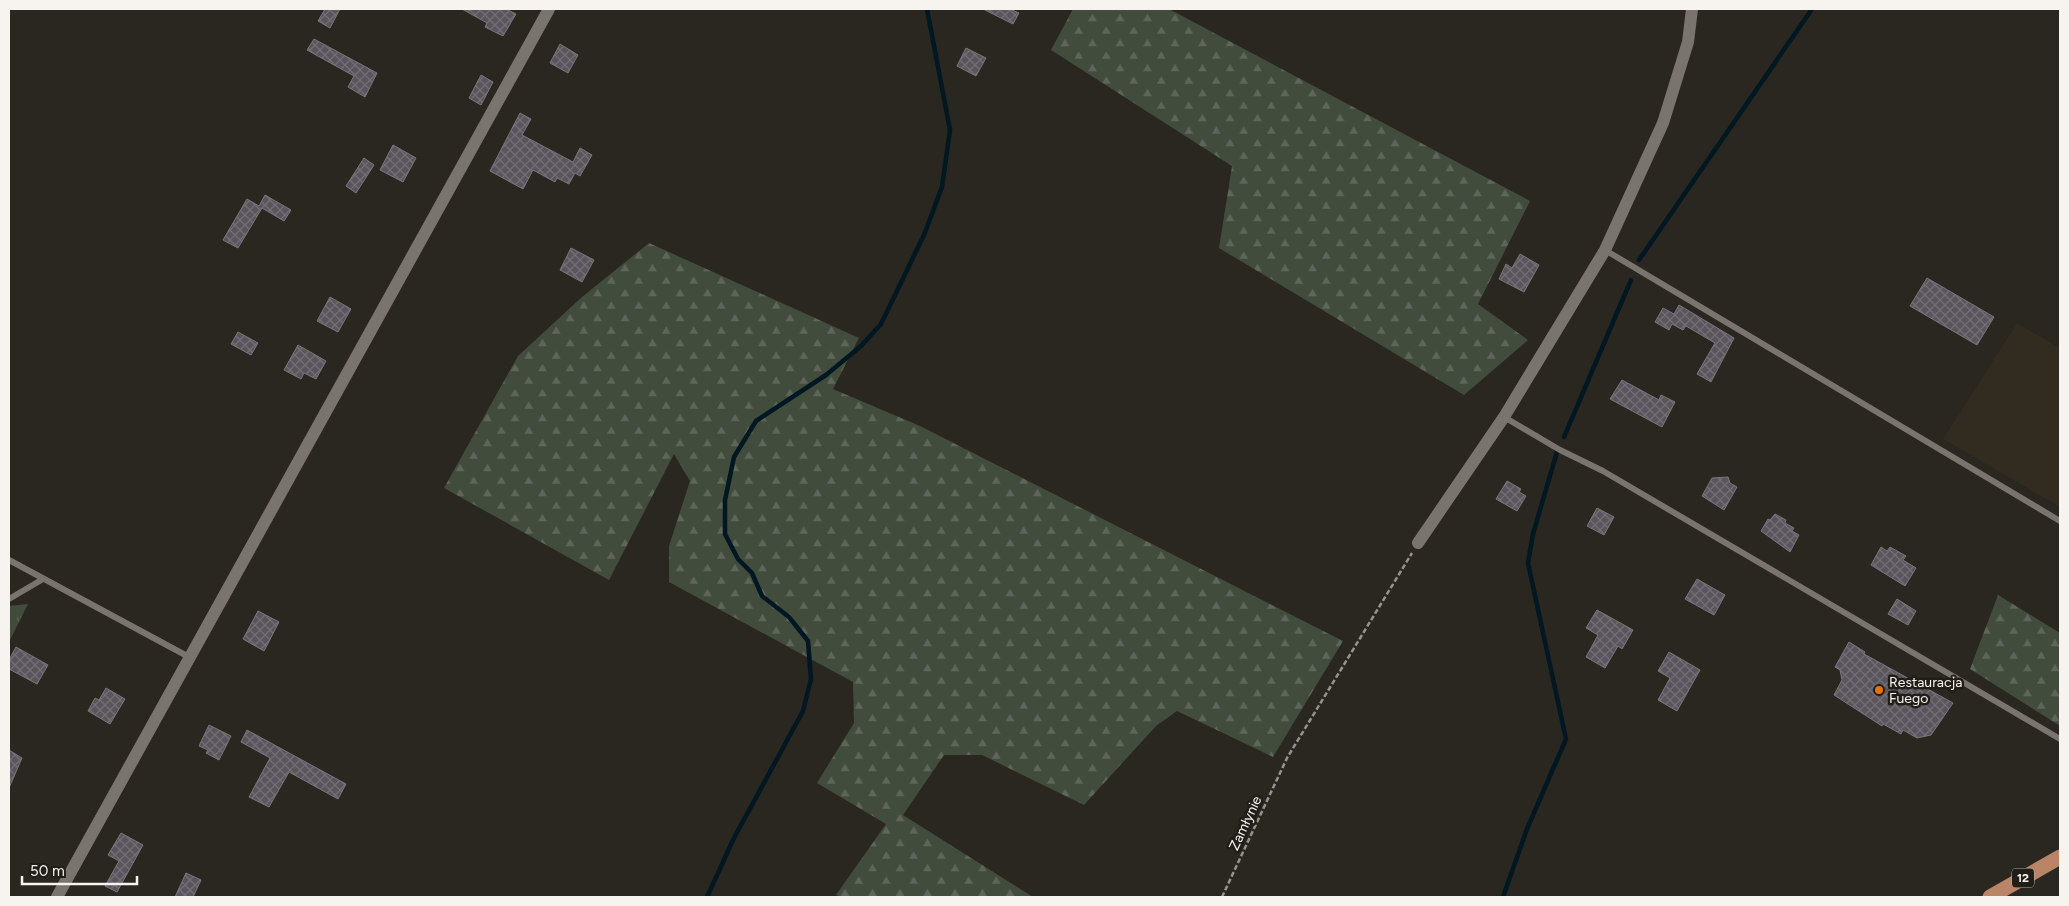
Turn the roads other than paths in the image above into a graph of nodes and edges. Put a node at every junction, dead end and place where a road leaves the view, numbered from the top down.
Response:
1 (549, 9) edge
2 (1692, 9) edge
3 (1605, 250) junction
4 (1504, 417) junction
5 (2060, 522) edge
6 (1418, 543) road end
7 (9, 560) edge
8 (43, 579) junction
9 (9, 599) edge
10 (189, 657) junction
11 (2060, 738) edge
12 (2060, 857) edge
13 (57, 897) edge
14 (1990, 897) edge

1 - 10 street
2 - 3 street
3 - 4 street
3 - 5 lane
4 - 6 street
4 - 11 lane
7 - 8 lane
8 - 9 lane
8 - 10 lane
10 - 13 street
12 - 14 main road, 12

